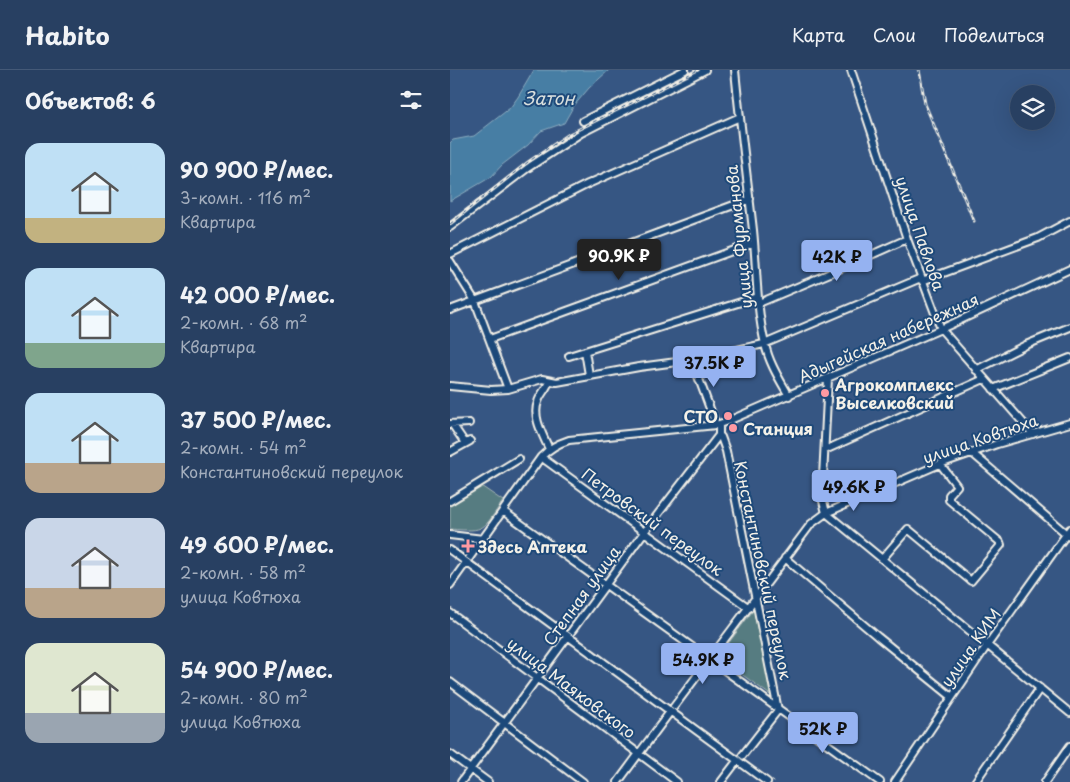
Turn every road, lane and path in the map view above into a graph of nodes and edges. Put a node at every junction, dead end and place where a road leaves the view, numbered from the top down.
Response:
1 (685, 70) edge
2 (705, 70) edge
3 (735, 70) edge
4 (851, 70) edge
5 (740, 117) junction
6 (583, 121) dead end
7 (750, 199) junction
8 (1070, 220) edge
9 (450, 227) edge
10 (907, 238) junction
11 (754, 243) junction
12 (450, 254) edge
13 (450, 261) edge
14 (1070, 269) edge
15 (922, 280) junction
16 (475, 300) junction
17 (758, 300) junction
18 (450, 310) edge
19 (1070, 327) edge
20 (941, 329) junction
21 (490, 340) junction
22 (764, 344) junction
23 (585, 351) junction
24 (569, 356) dead end
25 (1070, 358) edge
26 (692, 360) junction
27 (976, 370) junction
28 (589, 376) junction
29 (828, 379) junction
30 (984, 379) junction
31 (550, 381) junction
32 (450, 386) edge
33 (508, 389) junction
34 (993, 389) junction
35 (789, 396) junction
36 (470, 423) dead end
37 (1070, 423) edge
38 (451, 424) edge
39 (718, 424) junction
40 (1033, 434) junction
41 (720, 437) dead end
42 (549, 449) junction
43 (825, 450) junction
44 (450, 452) edge
45 (972, 453) junction
46 (541, 457) junction
47 (520, 459) dead end
48 (940, 464) junction
49 (450, 501) edge
50 (503, 511) junction
51 (826, 513) junction
52 (645, 531) junction
53 (1069, 533) edge
54 (450, 535) edge
55 (483, 539) junction
56 (450, 550) edge
57 (785, 558) junction
58 (883, 558) junction
59 (467, 561) junction
60 (450, 585) edge
61 (606, 585) junction
62 (756, 598) junction
63 (749, 608) junction
64 (450, 614) edge
65 (568, 636) junction
66 (988, 644) junction
67 (708, 659) junction
68 (537, 678) junction
69 (450, 682) edge
70 (1040, 688) junction
71 (952, 696) junction
72 (778, 710) junction
73 (670, 711) junction
74 (1070, 713) edge
75 (504, 723) junction
76 (1070, 746) edge
77 (450, 754) edge
78 (639, 754) junction
79 (740, 758) junction
80 (470, 769) junction
81 (460, 782) edge
82 (488, 782) edge
83 (583, 782) edge
84 (618, 782) edge
85 (677, 782) edge
86 (721, 782) edge
87 (767, 782) edge
88 (880, 782) edge
89 (895, 782) edge
90 (976, 782) edge
91 (1045, 782) edge

1 - 6 street
2 - 9 street
3 - 5 street, улица Фурманова
4 - 10 street, улица Павлова
5 - 7 street, улица Фурманова
5 - 12 street
7 - 11 street, улица Фурманова
7 - 16 street
8 - 15 street
10 - 15 street, улица Павлова
10 - 17 street
11 - 17 street, улица Фурманова
11 - 21 street
13 - 16 street
14 - 20 street, Адыгейская набережная
15 - 20 street, улица Павлова
15 - 22 street
16 - 18 street
16 - 21 street
17 - 22 street, улица Фурманова
17 - 23 street
19 - 27 street
20 - 27 street, улица Павлова
20 - 29 street, Адыгейская набережная
21 - 33 street
22 - 26 street
22 - 35 street, улица Фурманова
23 - 24 street
23 - 28 street
25 - 34 street
26 - 28 street
26 - 39 street
27 - 30 street, улица Павлова
28 - 31 street
29 - 35 street, Адыгейская набережная
29 - 43 street
30 - 34 street, улица Павлова
30 - 43 street
31 - 33 street
31 - 42 street
32 - 33 street
34 - 40 street, улица Павлова
35 - 39 street, Адыгейская набережная
36 - 38 street
37 - 40 street, улица Ковтюха
38 - 44 street
39 - 42 street, Адыгейская набережная
39 - 52 street, Степная улица
40 - 45 street, улица Ковтюха
41 - 62 street, Константиновский переулок
42 - 46 street, Адыгейская набережная
43 - 51 street
45 - 48 street, улица Ковтюха
45 - 53 street
46 - 50 street, Адыгейская набережная
46 - 52 street, Петровский переулок
47 - 49 street
48 - 51 street, улица Ковтюха
48 - 58 street
50 - 55 street, Адыгейская набережная
50 - 61 street
51 - 57 street, улица Ковтюха
51 - 58 street
52 - 61 street, Степная улица
52 - 63 street, Петровский переулок
53 - 66 street, улица КИМ
54 - 55 street
55 - 59 street, Адыгейская набережная
56 - 59 street
57 - 62 street, улица Ковтюха
57 - 71 street
58 - 66 street
59 - 60 street, Адыгейская набережная
59 - 65 street
61 - 65 street, Степная улица
61 - 67 street
62 - 63 street, улица Ковтюха
62 - 72 street, Константиновский переулок
63 - 67 street, улица Ковтюха
64 - 68 street, улица Маяковского
65 - 68 street, Степная улица
65 - 73 street
66 - 70 street
66 - 71 street, улица КИМ
67 - 72 street
67 - 73 street, улица Ковтюха
68 - 75 street, Степная улица
68 - 78 street, улица Маяковского
69 - 75 street
70 - 74 street
70 - 90 street
71 - 89 street, улица КИМ
72 - 79 street
72 - 88 street
73 - 78 street, улица Ковтюха
73 - 79 street
75 - 80 street, Степная улица
75 - 83 street
76 - 91 street
77 - 80 street
78 - 84 street, улица Ковтюха
78 - 85 street, улица Маяковского
79 - 86 street
79 - 87 street
80 - 81 street, Степная улица
80 - 82 street

